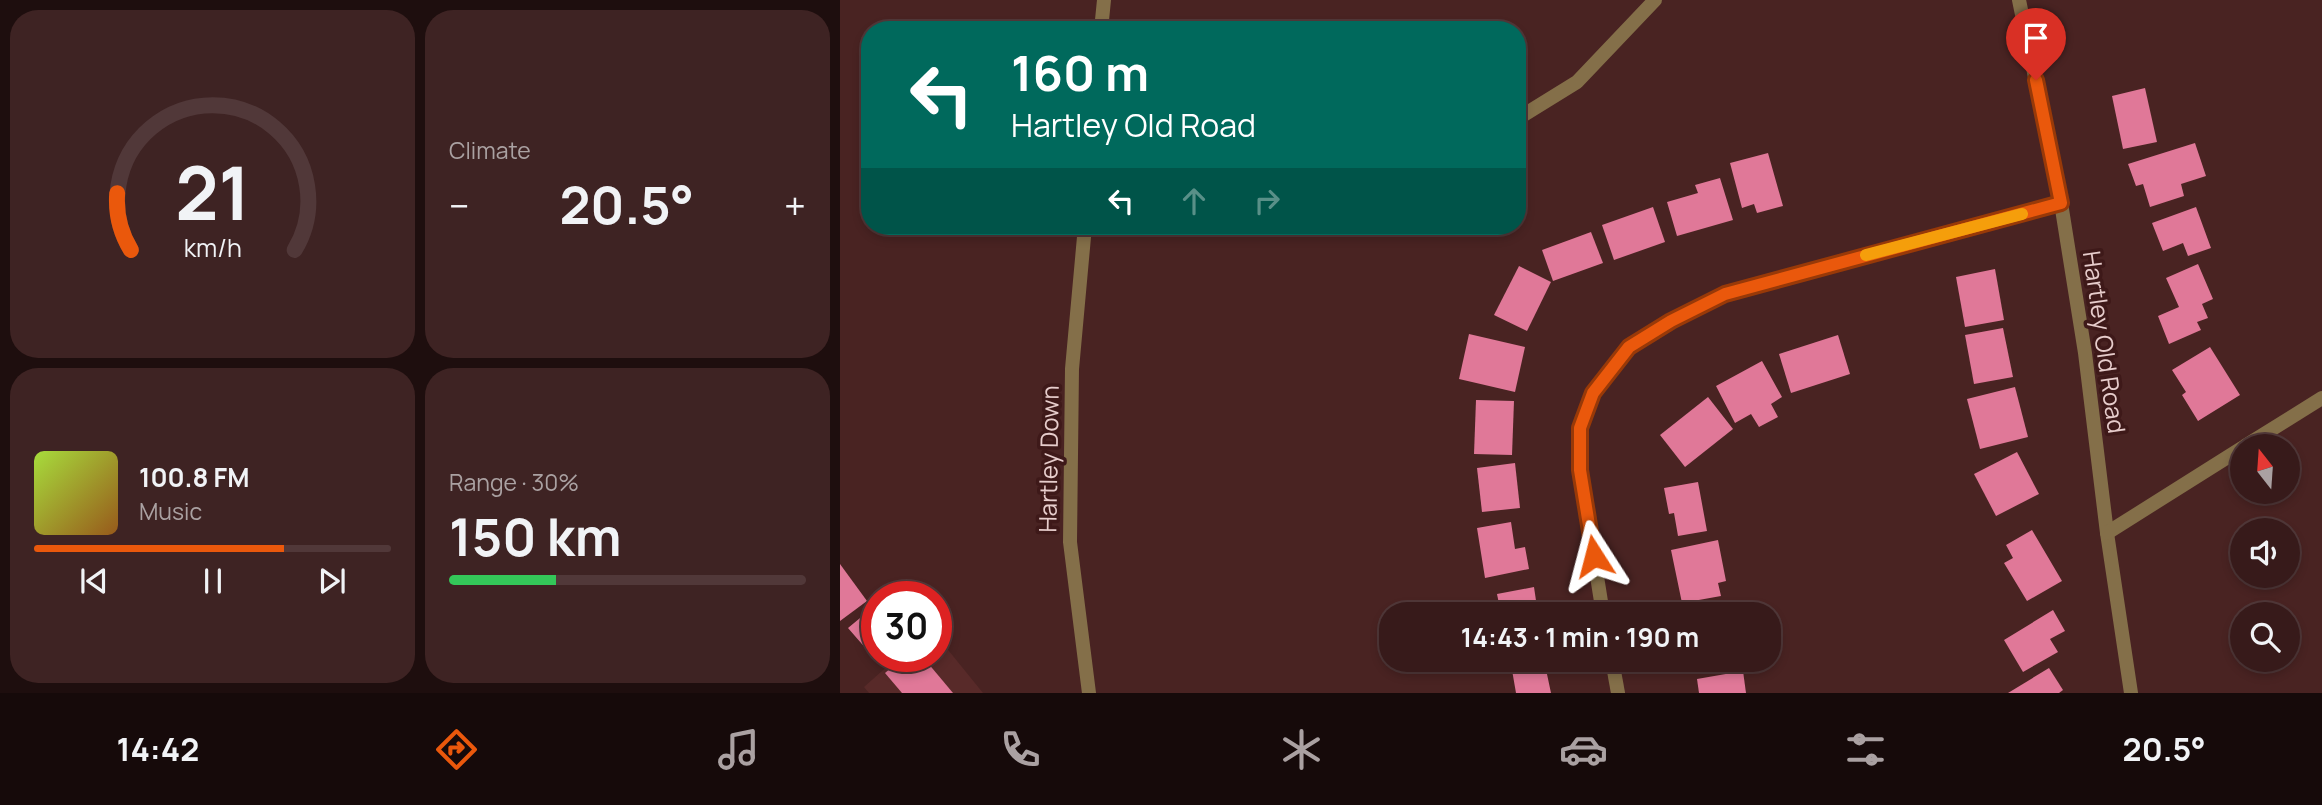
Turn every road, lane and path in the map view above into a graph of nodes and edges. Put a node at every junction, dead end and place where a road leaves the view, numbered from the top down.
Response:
1 (1104, 0) edge
2 (1656, 0) edge
3 (2019, 0) edge
4 (1102, 21) edge
5 (1526, 113) edge
6 (2061, 203) junction
7 (1084, 235) edge
8 (2322, 398) edge
9 (2264, 434) edge
10 (2230, 455) edge
11 (2107, 533) junction
12 (1601, 602) edge
13 (1614, 672) edge
14 (1089, 693) edge
15 (1618, 693) edge
16 (2131, 693) edge

1 - 4 street
2 - 5 street
3 - 6 street, Hartley Old Road
6 - 11 street, Hartley Old Road
6 - 12 street
7 - 14 street, Hartley Down
8 - 9 street
10 - 11 street
11 - 16 street, Hartley Old Road
13 - 15 street

